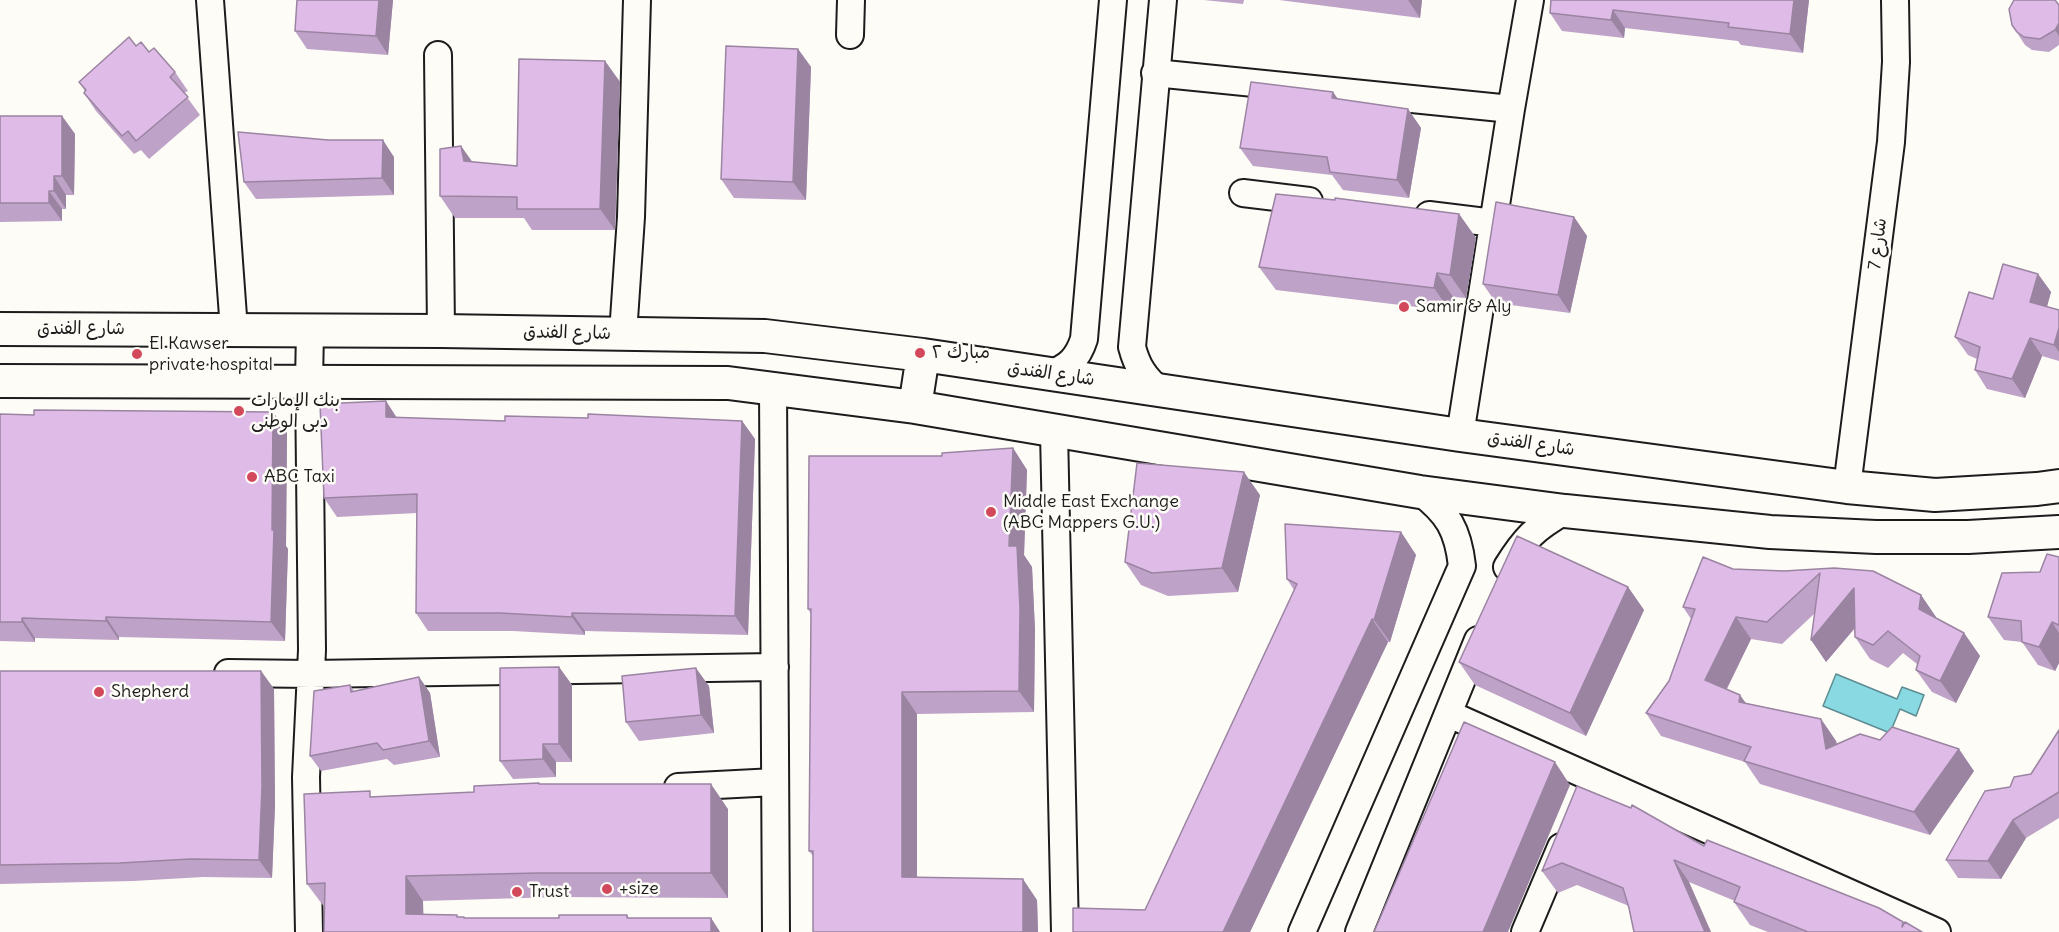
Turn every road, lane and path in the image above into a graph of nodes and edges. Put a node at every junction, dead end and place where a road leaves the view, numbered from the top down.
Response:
1 (210, 0) edge
2 (637, 0) edge
3 (851, 0) edge
4 (1113, 0) edge
5 (1163, 0) edge
6 (1530, 0) edge
7 (1895, 0) edge
8 (850, 35) dead end
9 (438, 55) dead end
10 (1155, 73) junction
11 (1511, 109) junction
12 (1243, 193) dead end
13 (1334, 204) edge
14 (1403, 212) edge
15 (1494, 222) junction
16 (0, 328) edge
17 (234, 330) junction
18 (310, 331) junction
19 (441, 331) junction
20 (623, 334) junction
21 (923, 355) junction
22 (1049, 374) junction
23 (0, 381) edge
24 (309, 382) junction
25 (773, 388) junction
26 (1159, 390) junction
27 (915, 407) junction
28 (1054, 432) junction
29 (1460, 435) junction
30 (2059, 486) edge
31 (1847, 487) junction
32 (1420, 492) junction
33 (1565, 511) junction
34 (2059, 532) edge
35 (1498, 588) edge
36 (1486, 620) edge
37 (775, 667) junction
38 (205, 672) edge
39 (311, 674) junction
40 (1449, 714) junction
41 (775, 782) junction
42 (657, 788) edge
43 (1568, 830) edge
44 (309, 932) edge
45 (776, 932) edge
46 (1065, 932) edge
47 (1302, 932) edge
48 (1359, 932) edge
49 (1526, 932) edge
50 (1936, 932) edge

1 - 17 street
2 - 20 street
3 - 8 street
4 - 22 street
5 - 10 street
6 - 11 street
7 - 31 street, شارع 7
9 - 19 street
10 - 11 street
10 - 26 street
11 - 15 street
12 - 13 street
14 - 15 street
15 - 29 street
16 - 17 street, شارع الفندق
17 - 18 street, شارع الفندق
18 - 19 street, شارع الفندق
18 - 24 street
19 - 20 street, شارع الفندق
20 - 21 street, شارع الفندق
21 - 22 street, شارع الفندق
21 - 27 street
22 - 26 street, شارع الفندق
23 - 24 street
24 - 25 street
24 - 39 street
25 - 27 street
25 - 37 street
26 - 29 street, شارع الفندق
27 - 28 street
28 - 32 street
28 - 46 street
29 - 31 street, شارع الفندق
30 - 31 street, شارع الفندق
32 - 33 street
32 - 47 street
33 - 34 street
33 - 35 street
36 - 40 street
37 - 39 street
37 - 41 street
38 - 39 street
39 - 44 street
40 - 48 street
40 - 50 street
41 - 42 street
41 - 45 street
43 - 49 street

